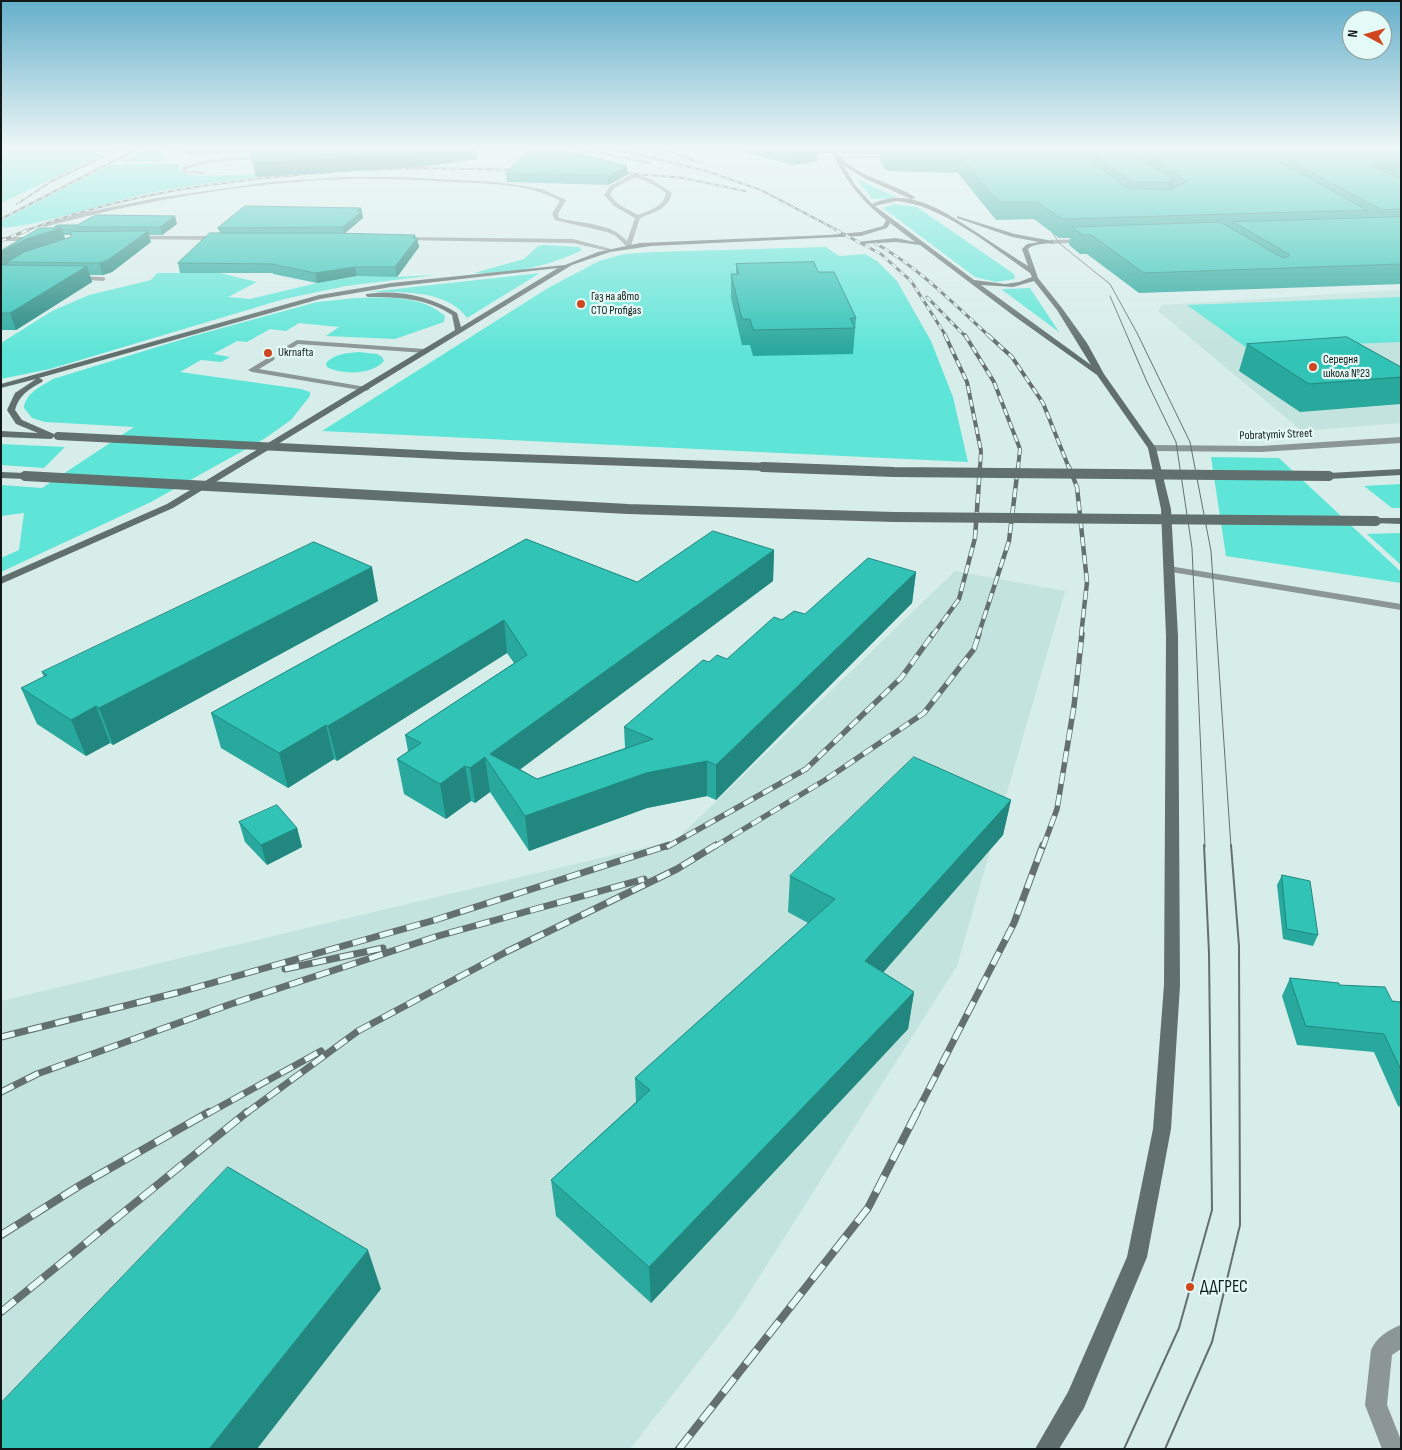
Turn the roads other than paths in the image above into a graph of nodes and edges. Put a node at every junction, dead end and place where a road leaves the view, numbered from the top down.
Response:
1 (75, 216) edge
2 (556, 216) edge
3 (641, 216) edge
4 (883, 216) edge
5 (947, 216) edge
6 (954, 216) edge
7 (638, 217) joint
8 (888, 220) junction
9 (44, 225) dead end
10 (126, 238) edge
11 (225, 238) edge
12 (393, 238) edge
13 (1, 239) edge
14 (39, 239) edge
15 (1091, 241) edge
16 (691, 242) junction
17 (855, 242) dead end
18 (1051, 242) junction
19 (838, 244) dead end
20 (920, 244) junction
21 (628, 246) junction
22 (608, 249) junction
23 (570, 264) junction
24 (1034, 275) junction
25 (63, 278) edge
26 (103, 279) edge
27 (972, 282) junction
28 (318, 298) junction
29 (459, 331) junction
30 (284, 350) dead end
31 (425, 352) junction
32 (271, 358) dead end
33 (62, 370) junction
34 (1100, 374) junction
35 (1, 386) edge
36 (366, 388) junction
37 (1, 434) edge
38 (54, 436) junction
39 (1401, 440) edge
40 (1152, 448) junction
41 (1401, 472) edge
42 (1, 475) edge
43 (1401, 521) edge
44 (1169, 569) junction
45 (1, 581) edge
46 (1401, 607) edge
47 (1401, 1335) edge
48 (1046, 1449) edge
49 (1394, 1449) edge

1 - 9 street
2 - 21 street
3 - 7 street
4 - 8 main road
5 - 24 main road
6 - 18 main road
7 - 21 street
8 - 16 main road
8 - 20 main road
10 - 11 street
12 - 22 street
13 - 14 street
15 - 18 street
16 - 19 main road
16 - 21 main road
17 - 20 main road
18 - 24 main road
20 - 27 main road
21 - 22 main road
22 - 23 main road
23 - 28 main road
23 - 29 main road
24 - 27 main road
24 - 34 main road
25 - 26 street
27 - 34 main road
28 - 29 main road
28 - 33 main road
29 - 31 main road
30 - 31 street
31 - 36 main road
32 - 36 street
33 - 35 main road
33 - 38 main road
34 - 40 main road
36 - 45 main road
37 - 38 main road
38 - 41 main road, bridge
39 - 40 street, Pobratymiv Street
40 - 44 main road
42 - 43 main road, bridge
44 - 46 street
44 - 48 main road
47 - 49 street

